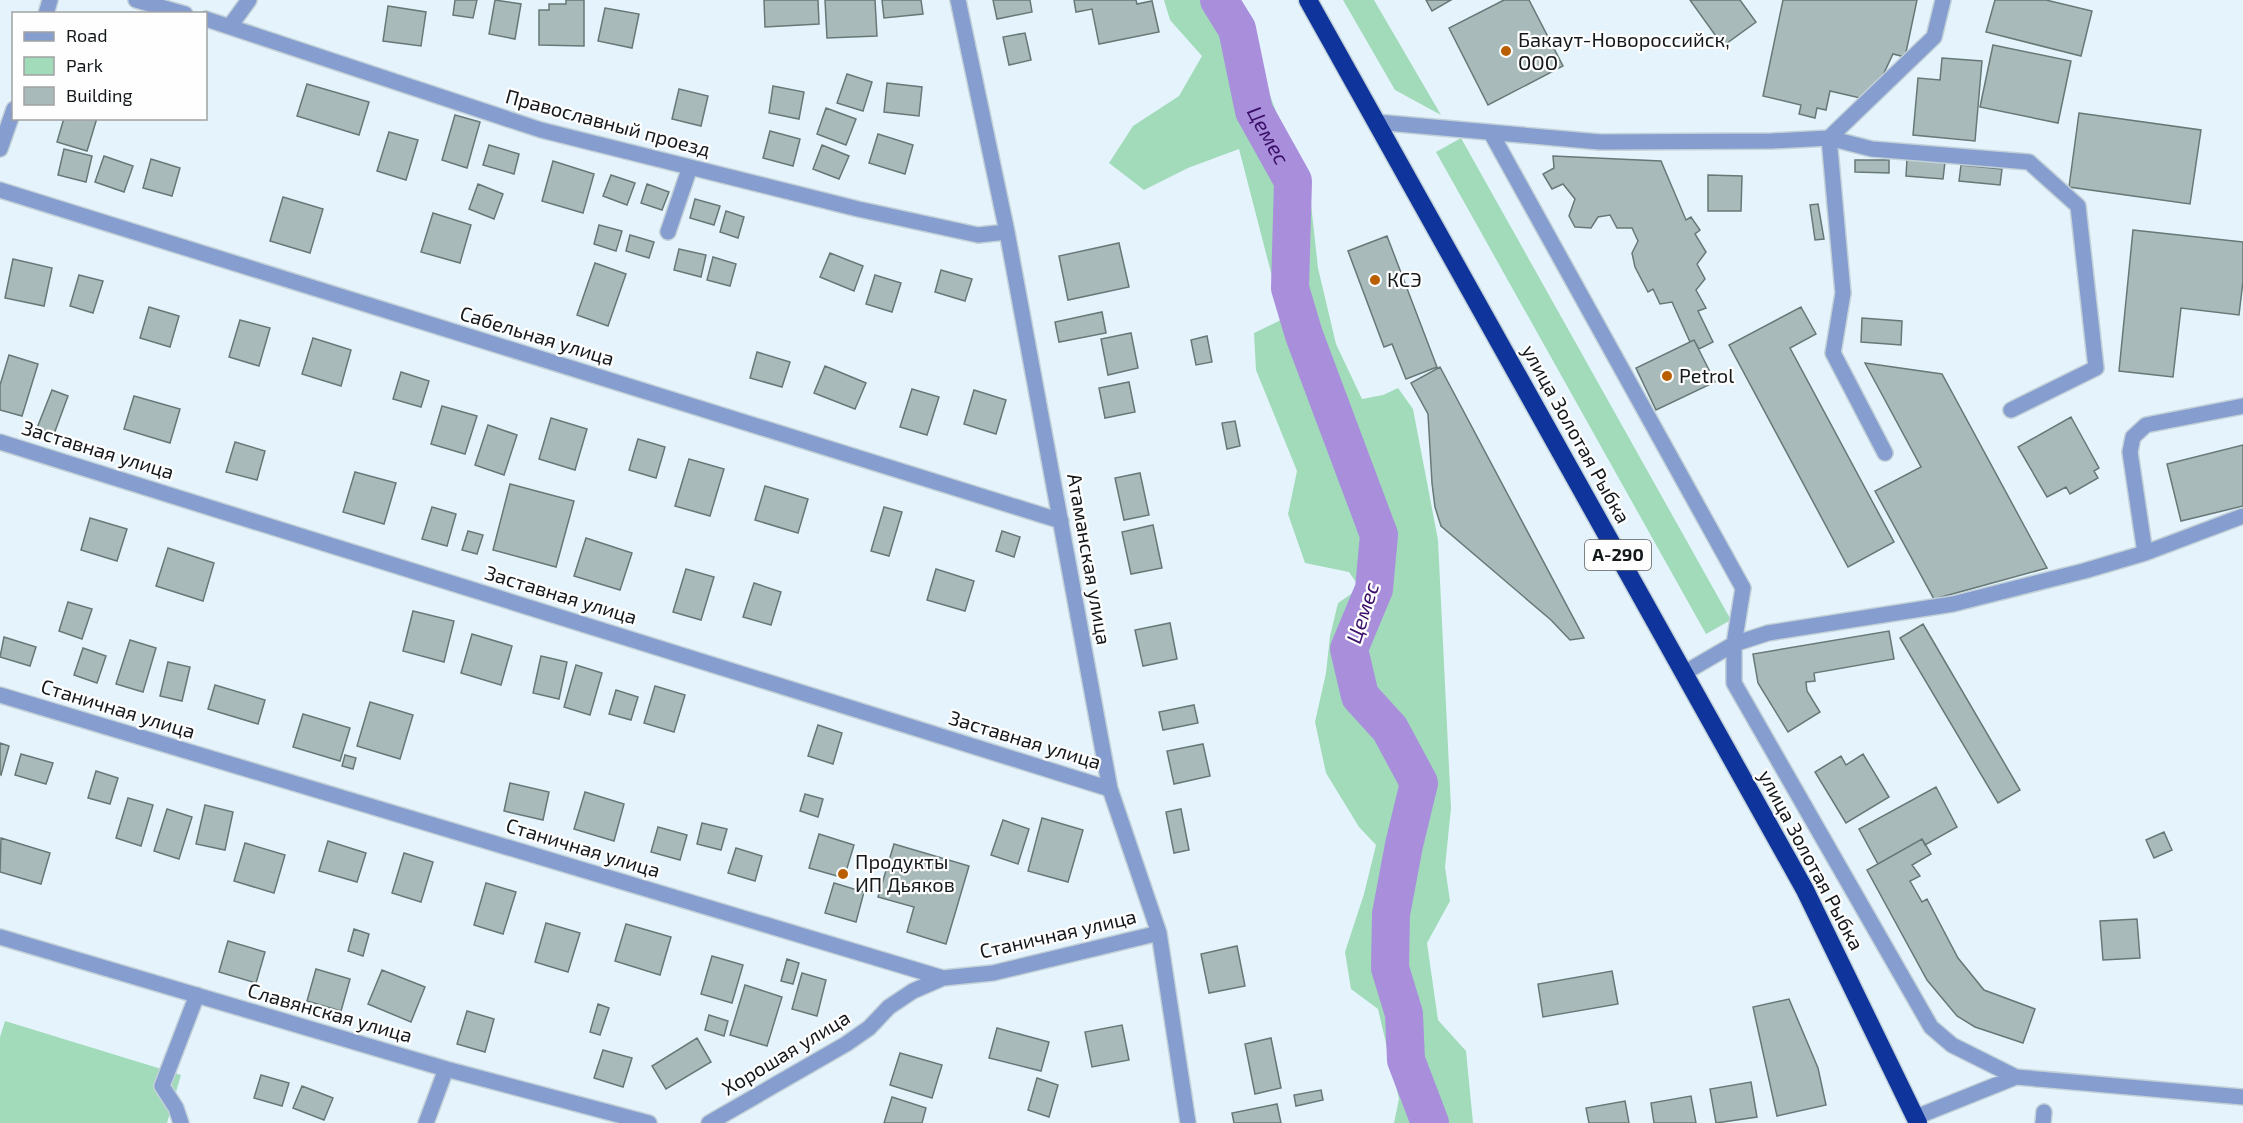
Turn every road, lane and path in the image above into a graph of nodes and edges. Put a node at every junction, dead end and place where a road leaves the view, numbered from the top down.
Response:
1 (136, 0) edge
2 (249, 0) edge
3 (958, 0) edge
4 (1308, 0) edge
5 (1944, 0) edge
6 (178, 12) edge
7 (207, 19) edge
8 (230, 26) junction
9 (12, 115) edge
10 (1376, 122) junction
11 (1491, 133) junction
12 (1830, 138) junction
13 (0, 149) edge
14 (690, 167) junction
15 (0, 190) edge
16 (668, 232) dead end
17 (1007, 232) junction
18 (2243, 406) edge
19 (2011, 410) dead end
20 (0, 442) edge
21 (1886, 453) dead end
22 (2243, 516) edge
23 (1061, 521) junction
24 (2145, 553) junction
25 (1734, 644) junction
26 (1684, 673) junction
27 (0, 695) edge
28 (1110, 789) junction
29 (1159, 933) junction
30 (0, 937) edge
31 (943, 978) junction
32 (197, 995) junction
33 (446, 1069) junction
34 (2016, 1077) junction
35 (2243, 1097) edge
36 (1917, 1120) edge
37 (181, 1123) edge
38 (426, 1123) edge
39 (649, 1123) edge
40 (709, 1123) edge
41 (1188, 1123) edge

1 - 6 street
2 - 8 street
3 - 17 street, Атаманская улица
4 - 10 highway, улица Золотая Рыбка / А-290
5 - 12 street
7 - 8 street, Православный проезд
8 - 14 street, Православный проезд
9 - 13 street
10 - 11 street
10 - 26 highway, улица Золотая Рыбка / А-290
11 - 12 street
11 - 25 street
12 - 19 street
12 - 21 street
14 - 16 street
14 - 17 street, Православный проезд
15 - 23 street, Сабельная улица
17 - 23 street, Атаманская улица
18 - 24 street
20 - 28 street, Заставная улица
22 - 24 street
23 - 28 street, Атаманская улица
24 - 25 street
25 - 26 street
25 - 34 street
26 - 36 highway, улица Золотая Рыбка / А-290
27 - 31 street, Станичная улица
28 - 29 street, Атаманская улица
29 - 31 street, Станичная улица
29 - 41 street, Атаманская улица
30 - 32 street, Славянская улица
31 - 40 street, Хорошая улица
32 - 33 street, Славянская улица
32 - 37 street
33 - 38 street
33 - 39 street, Славянская улица
34 - 35 street
34 - 36 street

